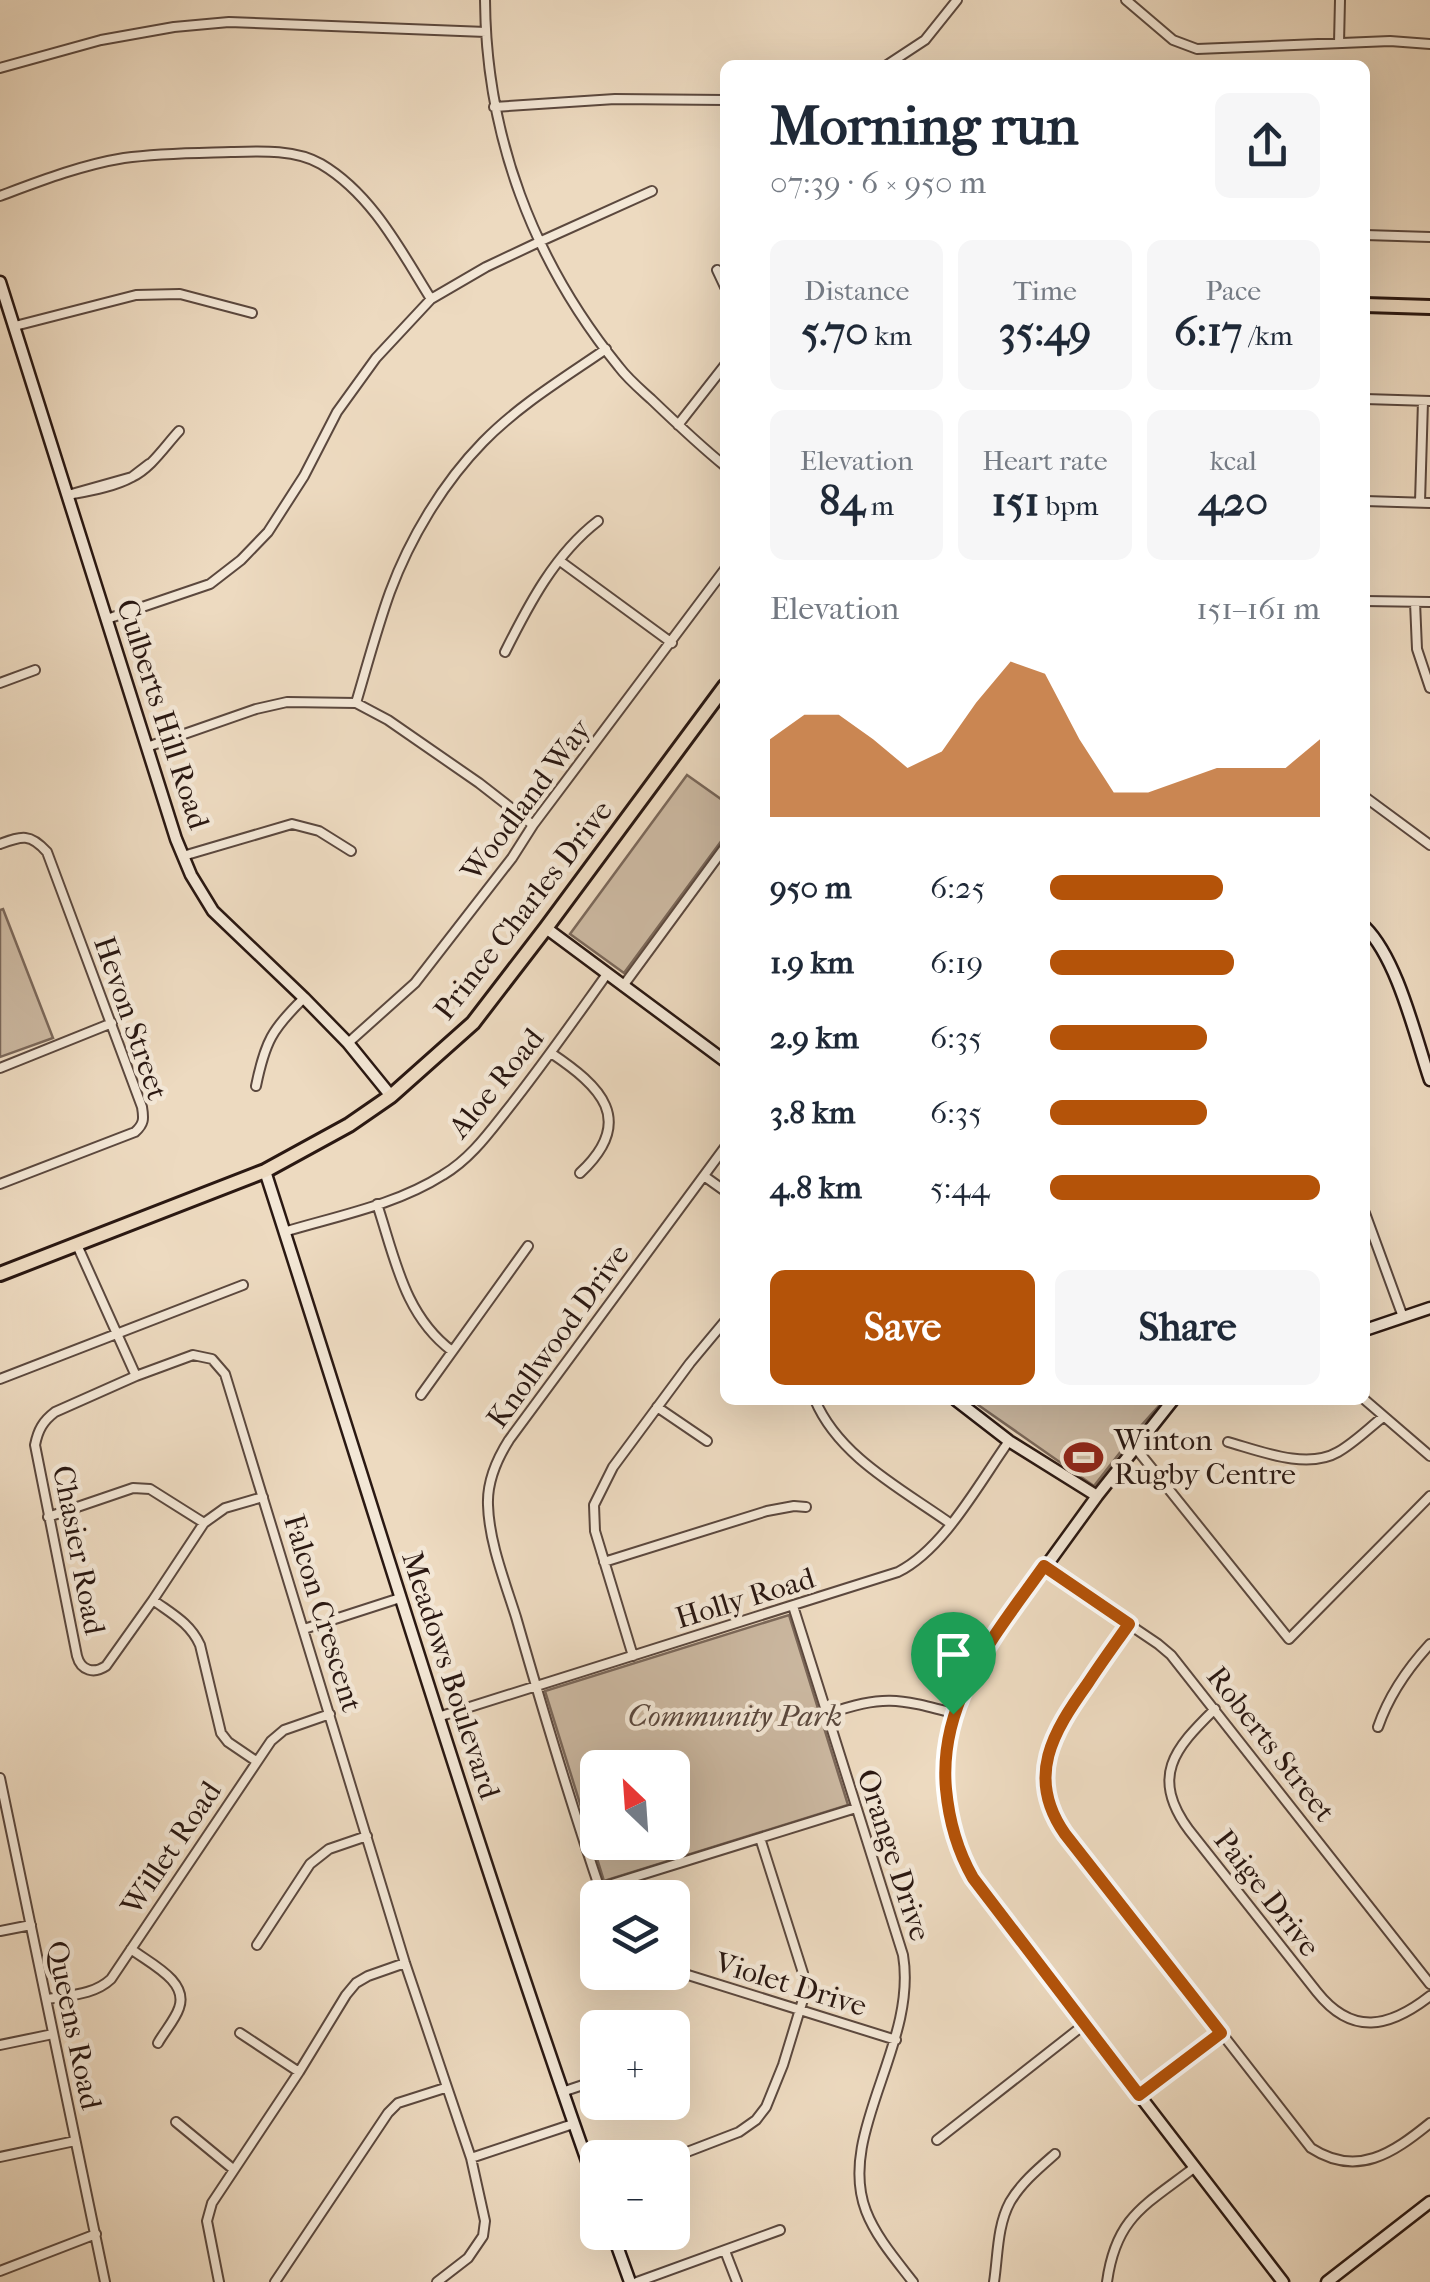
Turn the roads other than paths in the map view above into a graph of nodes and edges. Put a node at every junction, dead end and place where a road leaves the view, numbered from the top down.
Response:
1 (486, 0) edge
2 (957, 0) edge
3 (1126, 0) edge
4 (1340, 0) edge
5 (486, 32) junction
6 (1339, 43) junction
7 (1430, 44) edge
8 (895, 60) edge
9 (0, 68) edge
10 (720, 100) edge
11 (494, 107) junction
12 (652, 190) dead end
13 (0, 196) edge
14 (1370, 235) edge
15 (1430, 237) edge
16 (539, 242) junction
17 (717, 270) dead end
18 (720, 276) edge
19 (0, 282) edge
20 (431, 299) junction
21 (1370, 305) edge
22 (1430, 308) edge
23 (252, 313) dead end
24 (15, 326) junction
25 (606, 349) junction
26 (720, 371) edge
27 (1370, 399) edge
28 (1427, 401) edge
29 (678, 424) junction
30 (179, 431) dead end
31 (720, 462) edge
32 (68, 496) junction
33 (1370, 501) edge
34 (1425, 502) edge
35 (598, 521) dead end
36 (560, 561) junction
37 (720, 576) edge
38 (1370, 601) edge
39 (1415, 602) junction
40 (1430, 602) edge
41 (107, 619) junction
42 (672, 643) junction
43 (505, 652) dead end
44 (35, 670) dead end
45 (0, 683) edge
46 (1430, 688) edge
47 (720, 693) edge
48 (356, 703) junction
49 (147, 747) junction
50 (1370, 800) edge
51 (533, 825) junction
52 (1429, 841) edge
53 (0, 844) edge
54 (352, 851) dead end
55 (720, 854) edge
56 (183, 856) junction
57 (546, 928) junction
58 (1370, 933) edge
59 (607, 974) junction
60 (623, 986) junction
61 (304, 998) junction
62 (112, 1024) junction
63 (348, 1044) junction
64 (551, 1053) junction
65 (720, 1056) edge
66 (0, 1068) edge
67 (1430, 1080) edge
68 (256, 1086) dead end
69 (391, 1096) junction
70 (720, 1154) edge
71 (265, 1171) junction
72 (580, 1173) dead end
73 (704, 1176) junction
74 (0, 1184) edge
75 (720, 1187) edge
76 (378, 1204) junction
77 (1370, 1227) edge
78 (284, 1232) junction
79 (77, 1245) junction
80 (528, 1246) dead end
81 (0, 1274) edge
82 (242, 1285) dead end
83 (1430, 1308) edge
84 (1403, 1317) junction
85 (720, 1327) edge
86 (1370, 1328) edge
87 (117, 1334) junction
88 (452, 1352) junction
89 (136, 1376) junction
90 (0, 1380) edge
91 (421, 1395) dead end
92 (817, 1405) edge
93 (962, 1405) edge
94 (1169, 1405) edge
95 (1370, 1405) edge
96 (657, 1408) junction
97 (1383, 1417) junction
98 (1009, 1441) junction
99 (707, 1442) dead end
100 (1228, 1442) dead end
101 (1134, 1446) junction
102 (1430, 1456) edge
103 (263, 1496) junction
104 (1097, 1496) junction
105 (1430, 1496) edge
106 (806, 1507) dead end
107 (48, 1518) junction
108 (204, 1522) junction
109 (951, 1524) junction
110 (604, 1562) junction
111 (1044, 1566) junction
112 (400, 1598) junction
113 (154, 1600) junction
114 (792, 1606) junction
115 (1129, 1624) junction
116 (304, 1629) junction
117 (1430, 1644) edge
118 (633, 1656) junction
119 (536, 1687) junction
120 (1215, 1709) junction
121 (330, 1714) junction
122 (827, 1714) junction
123 (953, 1714) junction
124 (438, 1717) junction
125 (1378, 1727) dead end
126 (256, 1761) junction
127 (0, 1778) edge
128 (856, 1808) junction
129 (367, 1836) junction
130 (760, 1838) junction
131 (597, 1880) edge
132 (639, 1880) edge
133 (31, 1925) junction
134 (0, 1932) edge
135 (257, 1946) dead end
136 (131, 1949) junction
137 (404, 1963) junction
138 (690, 1976) edge
139 (1430, 1984) edge
140 (1430, 1996) edge
141 (47, 1999) junction
142 (800, 2010) junction
143 (1084, 2024) junction
144 (240, 2033) dead end
145 (1221, 2033) junction
146 (53, 2034) junction
147 (896, 2040) junction
148 (158, 2042) dead end
149 (0, 2045) edge
150 (298, 2072) junction
151 (580, 2086) edge
152 (445, 2088) junction
153 (562, 2092) junction
154 (1139, 2095) junction
155 (176, 2122) dead end
156 (573, 2124) junction
157 (1430, 2124) edge
158 (936, 2140) dead end
159 (75, 2142) junction
160 (580, 2143) edge
161 (690, 2150) edge
162 (1055, 2154) dead end
163 (0, 2158) edge
164 (470, 2158) junction
165 (1194, 2168) junction
166 (234, 2169) junction
167 (1430, 2202) edge
168 (780, 2230) dead end
169 (96, 2234) junction
170 (620, 2250) edge
171 (725, 2251) junction
172 (0, 2270) edge
173 (910, 2278) edge
174 (105, 2282) edge
175 (220, 2282) edge
176 (275, 2282) edge
177 (437, 2282) edge
178 (634, 2282) edge
179 (737, 2282) edge
180 (898, 2282) edge
181 (994, 2282) edge
182 (1108, 2282) edge
183 (1282, 2282) edge
184 (1326, 2282) edge

1 - 5 street
2 - 8 street
3 - 6 street
4 - 6 street
5 - 9 street
5 - 11 street
6 - 7 street
10 - 11 street
11 - 16 street
12 - 16 street
13 - 20 street
14 - 15 street
16 - 20 street
16 - 25 street
17 - 18 street
19 - 24 street, Culberts Hill Road
20 - 41 street
21 - 22 highway
23 - 24 street
24 - 32 street, Culberts Hill Road
25 - 29 street
25 - 48 street
26 - 29 street
27 - 28 street
28 - 34 street
29 - 31 street
30 - 32 street
32 - 41 street, Culberts Hill Road
33 - 34 street
35 - 36 street
36 - 42 street
36 - 43 street
37 - 42 street, Woodland Way
38 - 39 street
39 - 40 street
39 - 46 street
41 - 49 street, Culberts Hill Road
42 - 51 street, Woodland Way
44 - 45 street
47 - 57 highway, Prince Charles Drive
48 - 49 street
48 - 51 street
49 - 56 street, Culberts Hill Road
50 - 52 street
51 - 63 street, Woodland Way
53 - 62 street, Hevon Street
54 - 56 street
55 - 60 street
56 - 61 street, Culberts Hill Road
57 - 59 street
57 - 69 highway, Prince Charles Drive
58 - 67 street
59 - 60 street
59 - 64 street, Aloe Road
60 - 65 street
61 - 63 street, Culberts Hill Road
61 - 68 street
62 - 66 street
62 - 74 street, Hevon Street
63 - 69 street, Culberts Hill Road
64 - 72 street
64 - 76 street, Aloe Road
69 - 71 highway, Prince Charles Drive
70 - 73 street, Knollwood Drive
71 - 78 street, Meadows Boulevard
71 - 79 highway, Prince Charles Drive
73 - 75 street
73 - 119 street, Knollwood Drive
76 - 78 street, Aloe Road
76 - 88 street
77 - 84 street
78 - 112 street, Meadows Boulevard
79 - 81 highway, Prince Charles Drive
79 - 87 street
80 - 88 street
82 - 87 street
83 - 84 street
84 - 86 street
85 - 96 street
87 - 89 street
87 - 90 street
88 - 91 street
89 - 103 street, Falcon Crescent
89 - 107 street, Chasier Road
92 - 109 street
93 - 98 street
94 - 101 street
95 - 97 street
96 - 99 street
96 - 110 street
97 - 100 street
97 - 102 street
98 - 104 street
98 - 109 street, Holly Road
101 - 104 street
101 - 105 street
103 - 108 street
103 - 116 street, Falcon Crescent
104 - 111 street
106 - 110 street
107 - 108 street
107 - 113 street, Chasier Road
108 - 113 street
109 - 114 street, Holly Road
110 - 118 street
111 - 115 street, Roberts Street
111 - 123 street
112 - 116 street
112 - 124 street, Meadows Boulevard
113 - 126 street
114 - 118 street, Holly Road
114 - 122 street, Orange Drive
115 - 120 street, Roberts Street
115 - 145 street
116 - 121 street, Falcon Crescent
117 - 125 street
118 - 119 street, Holly Road
119 - 124 street, Holly Road
119 - 131 street
120 - 139 street, Roberts Street
120 - 140 street, Paige Drive
121 - 126 street, Willet Road
121 - 129 street, Falcon Crescent
122 - 123 street
122 - 128 street, Orange Drive
123 - 143 street
124 - 153 street, Meadows Boulevard
126 - 136 street, Willet Road
127 - 133 street, Queens Road
128 - 130 street
128 - 147 street, Orange Drive
129 - 135 street
129 - 137 street, Falcon Crescent
130 - 132 street
130 - 142 street
133 - 134 street
133 - 141 street, Queens Road
136 - 141 street, Willet Road
136 - 148 street
137 - 150 street
137 - 152 street, Falcon Crescent
138 - 142 street, Violet Drive
141 - 146 street, Queens Road
142 - 147 street, Violet Drive
142 - 161 street
143 - 154 street
143 - 158 street
144 - 150 street
145 - 154 street
145 - 157 street
146 - 149 street
146 - 159 street, Queens Road
147 - 173 street, Orange Drive
150 - 166 street
151 - 153 street
152 - 164 street, Falcon Crescent
152 - 176 street
153 - 156 street, Meadows Boulevard
154 - 165 street
155 - 166 street
156 - 160 street, Meadows Boulevard
156 - 164 street
159 - 163 street
159 - 169 street, Queens Road
162 - 181 street
164 - 177 street, Falcon Crescent
165 - 182 street
165 - 183 street
166 - 175 street
167 - 184 street
168 - 171 street
169 - 172 street
169 - 174 street, Queens Road
170 - 178 street
171 - 178 street
171 - 179 street
173 - 180 street

